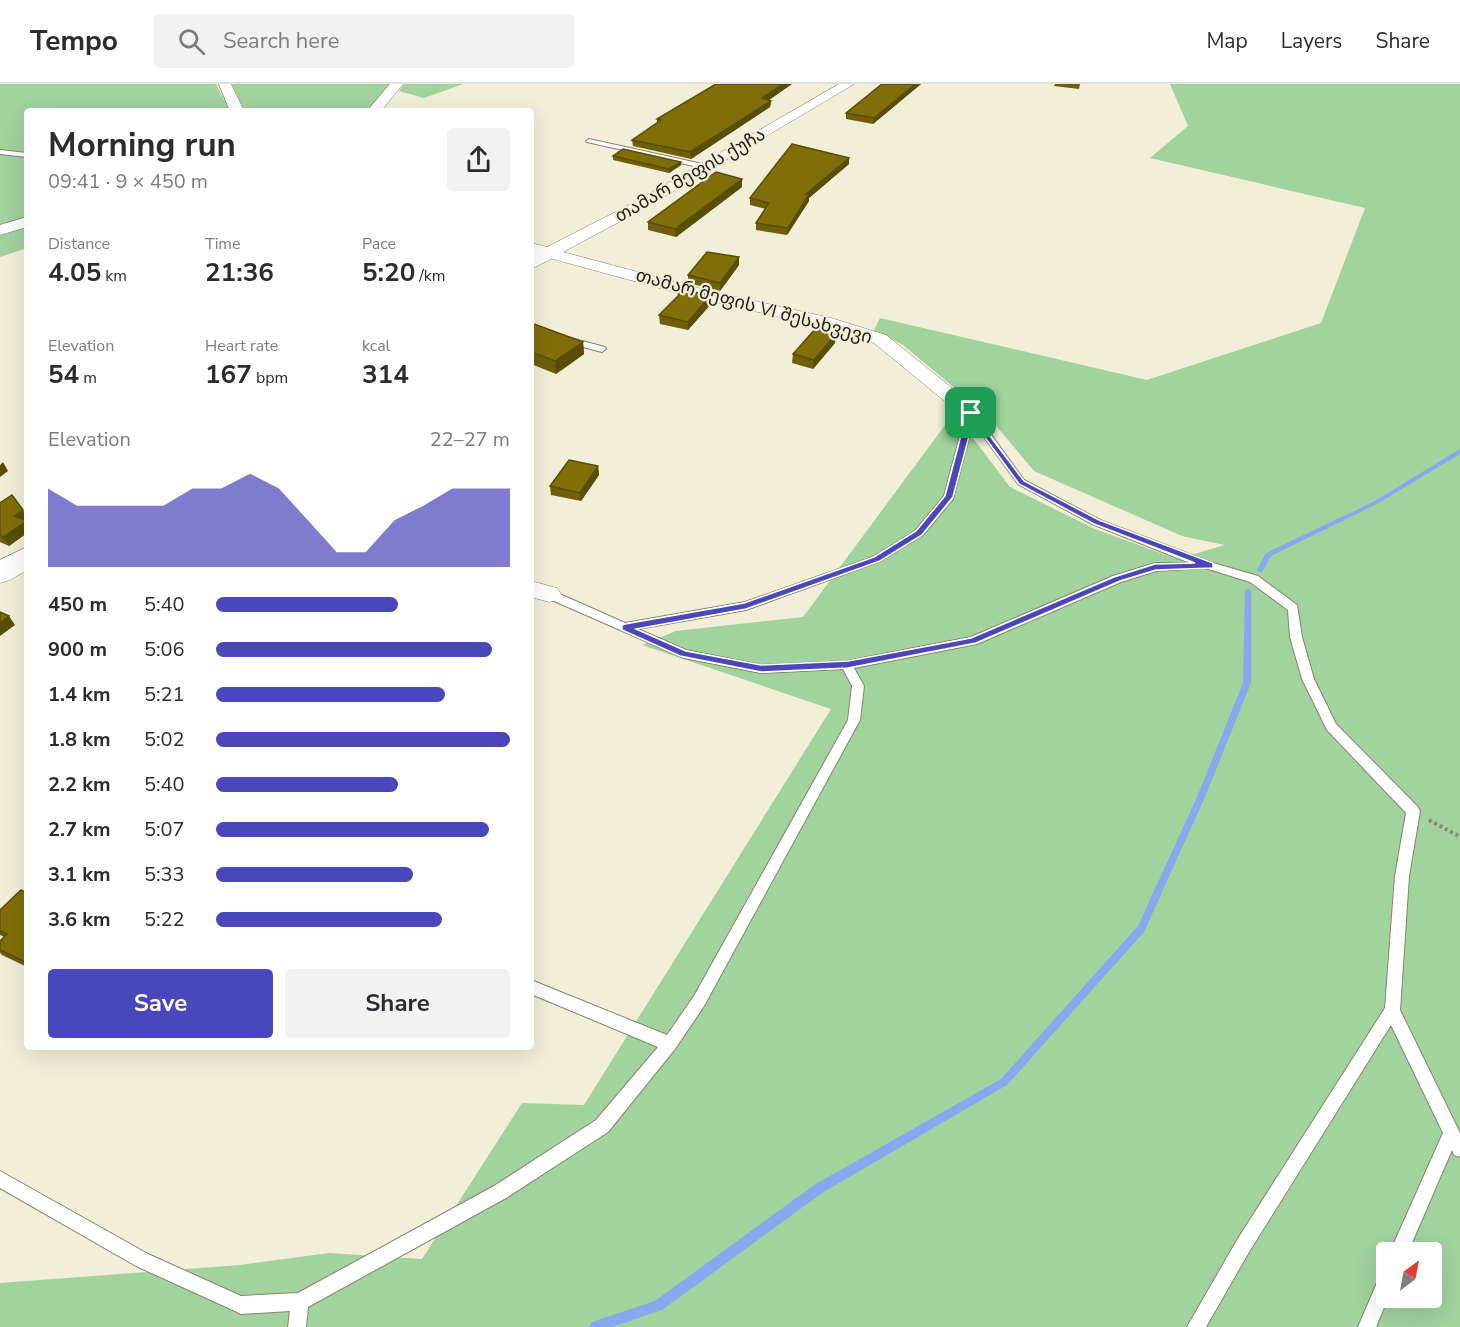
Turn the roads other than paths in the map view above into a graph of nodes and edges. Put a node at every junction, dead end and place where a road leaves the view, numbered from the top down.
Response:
1 (225, 84) edge
2 (397, 84) edge
3 (848, 84) edge
4 (236, 108) edge
5 (377, 108) edge
6 (589, 141) dead end
7 (0, 152) edge
8 (24, 155) edge
9 (706, 167) junction
10 (24, 223) edge
11 (0, 230) edge
12 (541, 250) edge
13 (561, 338) edge
14 (602, 349) dead end
15 (971, 413) junction
16 (24, 559) edge
17 (1209, 566) junction
18 (0, 573) edge
19 (540, 591) edge
20 (625, 627) junction
21 (848, 665) junction
22 (534, 988) edge
23 (1392, 1010) junction
24 (670, 1044) junction
25 (1451, 1132) junction
26 (1460, 1149) edge
27 (0, 1179) edge
28 (1403, 1242) edge
29 (300, 1302) junction
30 (1376, 1306) edge
31 (297, 1327) edge
32 (1196, 1327) edge
33 (1367, 1327) edge

1 - 4 street
2 - 5 street
3 - 9 street, თამარ მეფის ქუჩა
6 - 9 lane
7 - 8 lane
9 - 12 street, თამარ მეფის ქუჩა
10 - 11 street
12 - 15 street, თამარ მეფის VI შესახვევი
13 - 14 lane
15 - 17 lane
15 - 20 lane
16 - 18 street
17 - 21 lane
17 - 23 lane
19 - 20 lane
20 - 21 lane
21 - 24 lane
22 - 24 lane
23 - 25 lane
23 - 32 lane
24 - 29 lane
25 - 26 lane
25 - 28 lane
27 - 29 lane
29 - 31 lane
30 - 33 lane

